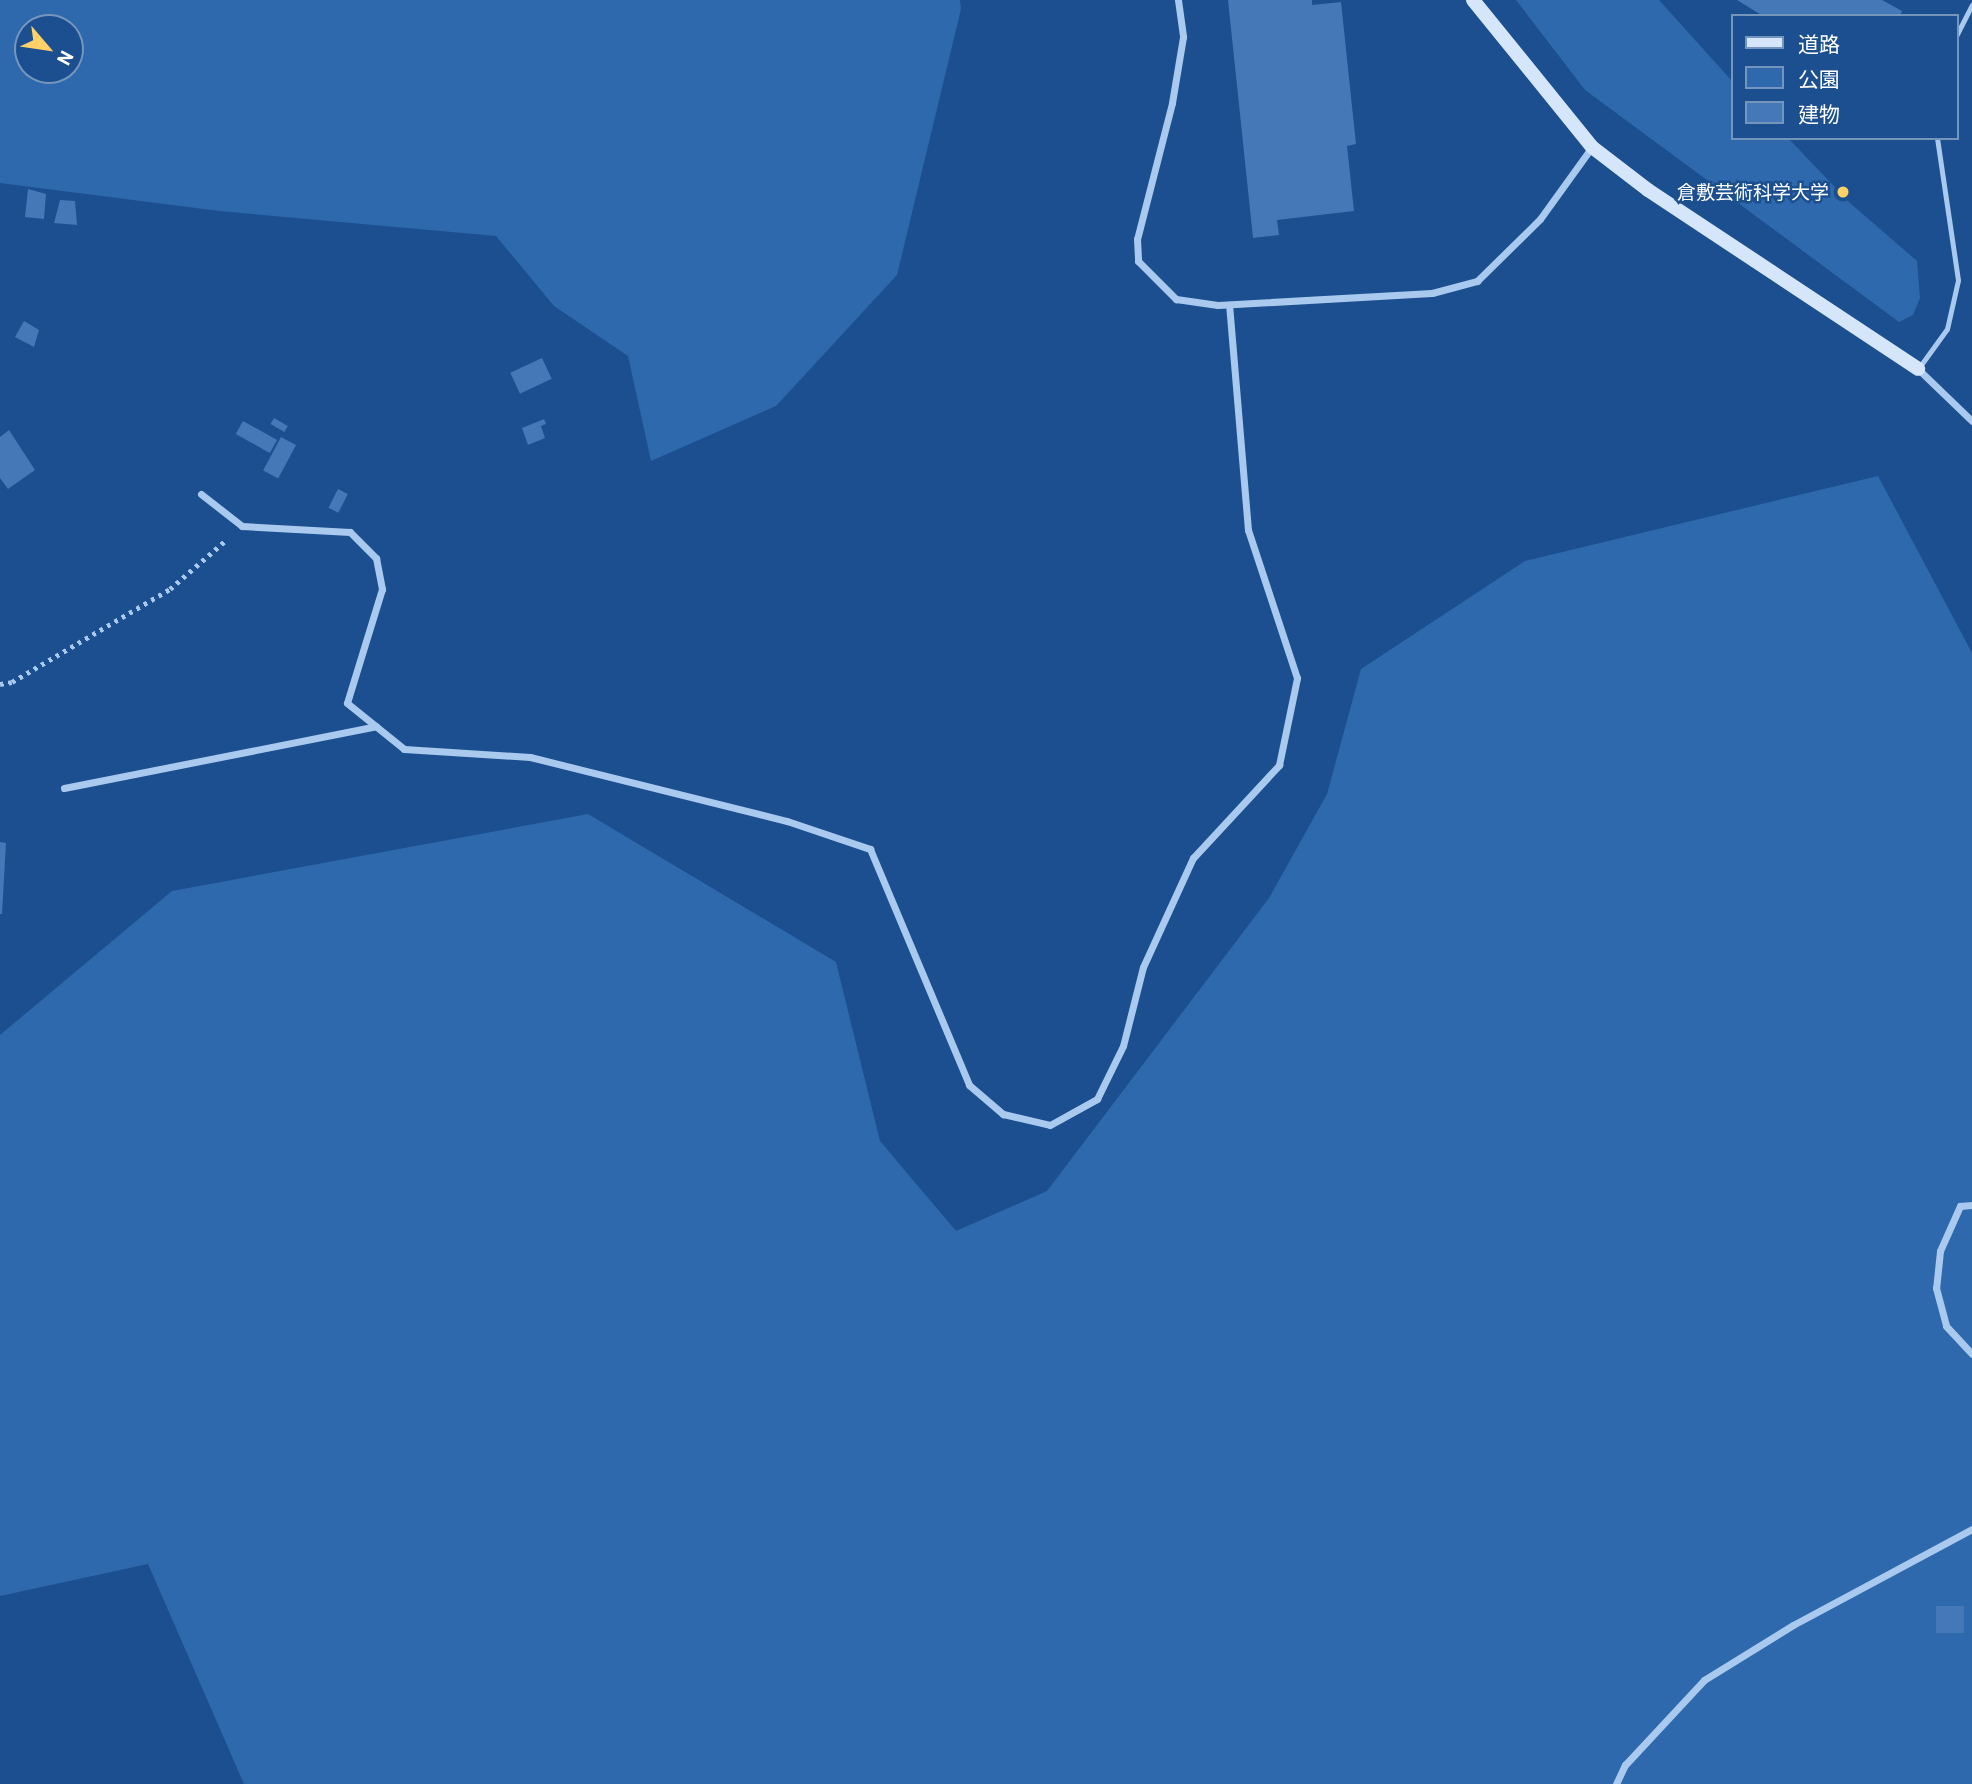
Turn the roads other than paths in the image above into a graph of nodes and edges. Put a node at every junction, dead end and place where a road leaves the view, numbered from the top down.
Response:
1 (1178, 0) edge
2 (1473, 0) edge
3 (1972, 5) edge
4 (1958, 32) edge
5 (1937, 140) edge
6 (1592, 147) junction
7 (1229, 305) junction
8 (1918, 369) junction
9 (1972, 421) edge
10 (201, 494) dead end
11 (376, 726) junction
12 (64, 788) dead end
13 (1972, 1205) edge
14 (1972, 1354) edge
15 (1972, 1529) edge
16 (1616, 1784) edge

1 - 7 street
2 - 6 street
3 - 4 lane
5 - 8 lane
6 - 7 street
6 - 8 street
7 - 11 street
8 - 9 street
10 - 11 street
11 - 12 street
13 - 14 street
15 - 16 street

